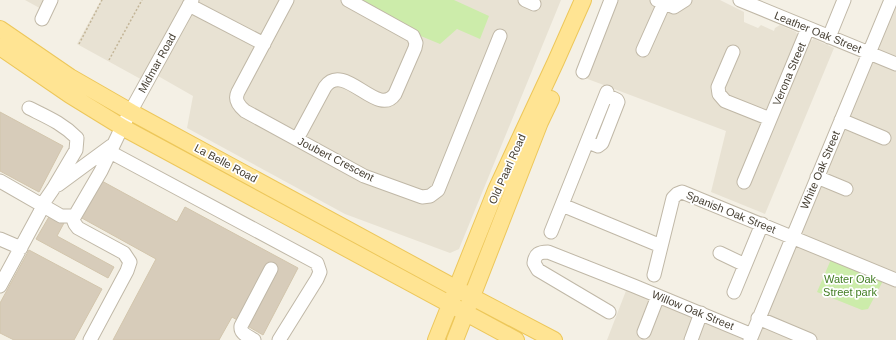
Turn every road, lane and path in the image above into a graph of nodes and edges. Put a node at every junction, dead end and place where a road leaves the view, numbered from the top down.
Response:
1 (51, 0) edge
2 (102, 0) edge
3 (142, 0) edge
4 (287, 0) edge
5 (348, 0) edge
6 (583, 0) edge
7 (594, 0) edge
8 (611, 0) edge
9 (685, 0) edge
10 (740, 0) edge
11 (844, 0) edge
12 (891, 0) edge
13 (660, 1) edge
14 (190, 2) edge
15 (42, 19) dead end
16 (808, 28) junction
17 (0, 29) edge
18 (500, 36) dead end
19 (829, 37) junction
20 (79, 44) dead end
21 (264, 44) junction
22 (0, 47) edge
23 (643, 50) dead end
24 (733, 52) dead end
25 (869, 53) junction
26 (110, 60) dead end
27 (896, 64) edge
28 (583, 72) dead end
29 (70, 77) junction
30 (607, 94) dead end
31 (28, 108) dead end
32 (131, 112) junction
33 (770, 119) junction
34 (841, 120) junction
35 (122, 126) junction
36 (884, 138) dead end
37 (297, 139) junction
38 (111, 148) junction
39 (188, 162) junction
40 (817, 177) junction
41 (0, 181) edge
42 (744, 182) dead end
43 (846, 188) dead end
44 (53, 189) junction
45 (42, 205) junction
46 (562, 205) junction
47 (74, 216) junction
48 (762, 224) junction
49 (551, 232) dead end
50 (792, 237) junction
51 (0, 239) edge
52 (661, 246) junction
53 (21, 248) junction
54 (720, 253) dead end
55 (745, 264) junction
56 (271, 269) dead end
57 (654, 275) dead end
58 (896, 280) edge
59 (0, 286) edge
60 (457, 289) junction
61 (734, 292) dead end
62 (658, 296) junction
63 (472, 297) junction
64 (450, 305) junction
65 (609, 312) dead end
66 (465, 313) junction
67 (701, 313) junction
68 (758, 318) junction
69 (644, 332) dead end
70 (751, 337) edge
71 (90, 340) edge
72 (254, 340) edge
73 (279, 340) edge
74 (436, 340) edge
75 (455, 340) edge
76 (516, 340) edge
77 (554, 340) edge
78 (691, 340) edge
79 (810, 340) edge

1 - 15 street
2 - 20 path
3 - 26 path
4 - 21 street, Joubert Crescent
5 - 37 street
6 - 60 main road, Old Paarl Road
7 - 63 main road, Old Paarl Road
8 - 28 street
9 - 13 street
10 - 16 street, Leather Oak Street
11 - 19 street
12 - 25 street, White Oak Street
13 - 23 street
14 - 21 street
14 - 32 street, Midmar Road
16 - 19 street, Leather Oak Street
16 - 33 street, Verona Street
17 - 29 main road, La Belle Road
18 - 37 street, Joubert Crescent
19 - 25 street, Leather Oak Street
21 - 37 street, Joubert Crescent
22 - 35 main road, La Belle Road
24 - 33 street, Verona Street
25 - 27 street, Leather Oak Street
25 - 34 street, White Oak Street
29 - 32 main road, La Belle Road
29 - 35 main road
30 - 46 street
31 - 44 street
32 - 35 street, Midmar Road
32 - 39 main road
32 - 60 main road, La Belle Road
33 - 42 street, Verona Street
34 - 36 street
34 - 40 street, White Oak Street
35 - 38 street, Midmar Road
35 - 39 main road, La Belle Road
38 - 44 street
38 - 47 street, Midmar Road
38 - 73 street
39 - 64 main road, La Belle Road
40 - 43 street
40 - 50 street, White Oak Street
41 - 45 street
44 - 45 street
45 - 47 street
45 - 53 street
46 - 49 street
46 - 52 street
47 - 71 street
48 - 50 street, Spanish Oak Street
48 - 52 street, Spanish Oak Street
48 - 55 street
50 - 58 street, Spanish Oak Street
50 - 68 street, White Oak Street
51 - 53 street
52 - 57 street, Spanish Oak Street
53 - 59 street
54 - 55 street
55 - 61 street
56 - 72 street
60 - 63 main road, La Belle Road
60 - 64 main road, Old Paarl Road
62 - 65 street, Willow Oak Street
62 - 67 street, Willow Oak Street
62 - 69 street
63 - 66 main road, Old Paarl Road
63 - 77 main road, La Belle Road
64 - 66 main road, La Belle Road
64 - 74 main road, Old Paarl Road
66 - 75 main road, Old Paarl Road
66 - 76 main road, La Belle Road
67 - 70 street, Willow Oak Street
67 - 78 street
68 - 70 street, White Oak Street
68 - 79 street

